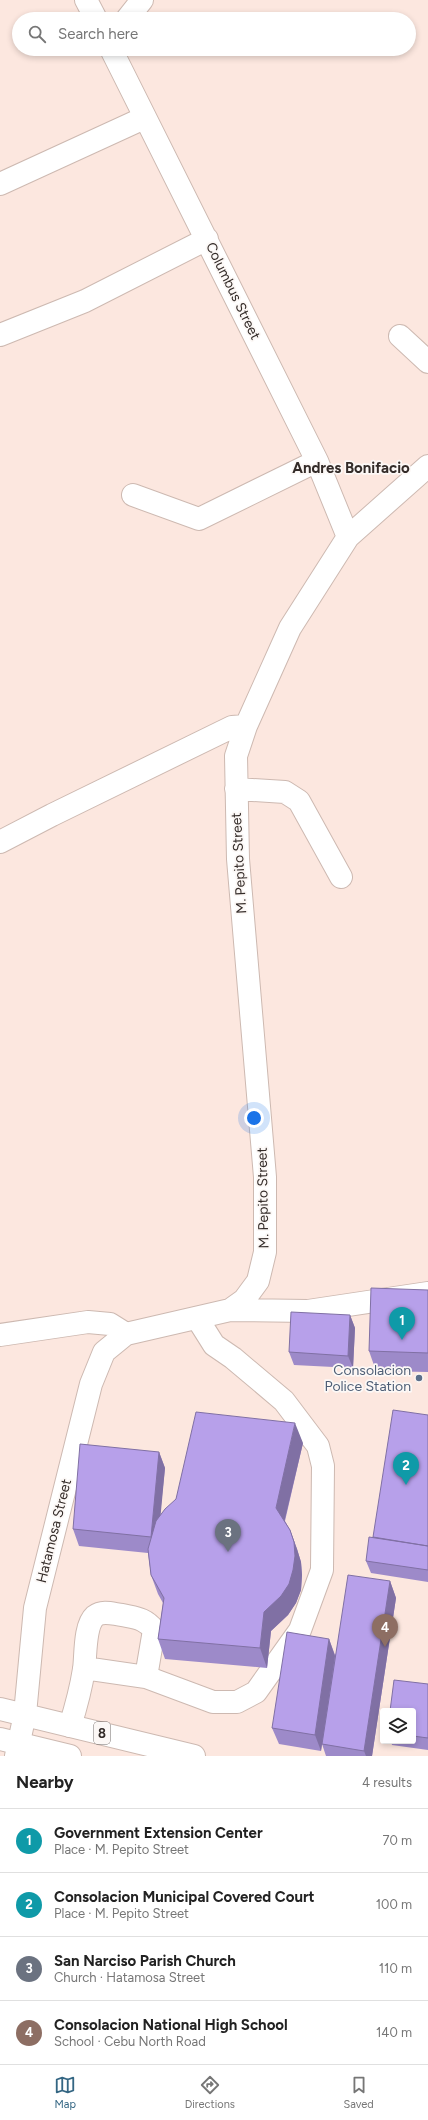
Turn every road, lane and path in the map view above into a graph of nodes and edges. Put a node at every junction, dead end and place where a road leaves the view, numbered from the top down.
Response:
1 (86, 0) edge
2 (142, 0) edge
3 (92, 12) edge
4 (133, 12) edge
5 (114, 56) edge
6 (144, 118) junction
7 (0, 184) edge
8 (207, 239) junction
9 (0, 335) edge
10 (400, 336) dead end
11 (428, 362) edge
12 (317, 461) junction
13 (428, 466) edge
14 (133, 495) dead end
15 (348, 538) junction
16 (246, 726) junction
17 (236, 789) junction
18 (0, 842) edge
19 (341, 877) dead end
20 (428, 1293) edge
21 (230, 1310) junction
22 (197, 1318) junction
23 (126, 1334) junction
24 (0, 1335) edge
25 (84, 1668) junction
26 (146, 1678) junction
27 (0, 1709) edge
28 (25, 1714) junction
29 (70, 1726) junction
30 (11, 1746) edge
31 (70, 1756) edge
32 (194, 1756) edge

1 - 3 street
2 - 4 street
5 - 6 street, Columbus Street
6 - 7 street
6 - 8 street, Columbus Street
8 - 9 street
8 - 12 street, Columbus Street
10 - 11 street
12 - 14 street
12 - 15 street, Columbus Street
13 - 15 street, M. Pepito Street
15 - 16 street, M. Pepito Street
16 - 17 street, M. Pepito Street
16 - 18 street
17 - 19 street
17 - 21 street, M. Pepito Street
20 - 21 street, M. Pepito Street
21 - 22 street, M. Pepito Street
22 - 23 street, M. Pepito Street
22 - 26 street
23 - 24 street
23 - 28 street, Hatamosa Street
25 - 26 street
25 - 26 street
25 - 29 street
27 - 28 street, 8
28 - 29 street, 8
28 - 30 street, Hatamosa Street
29 - 32 street, 8
30 - 31 street

